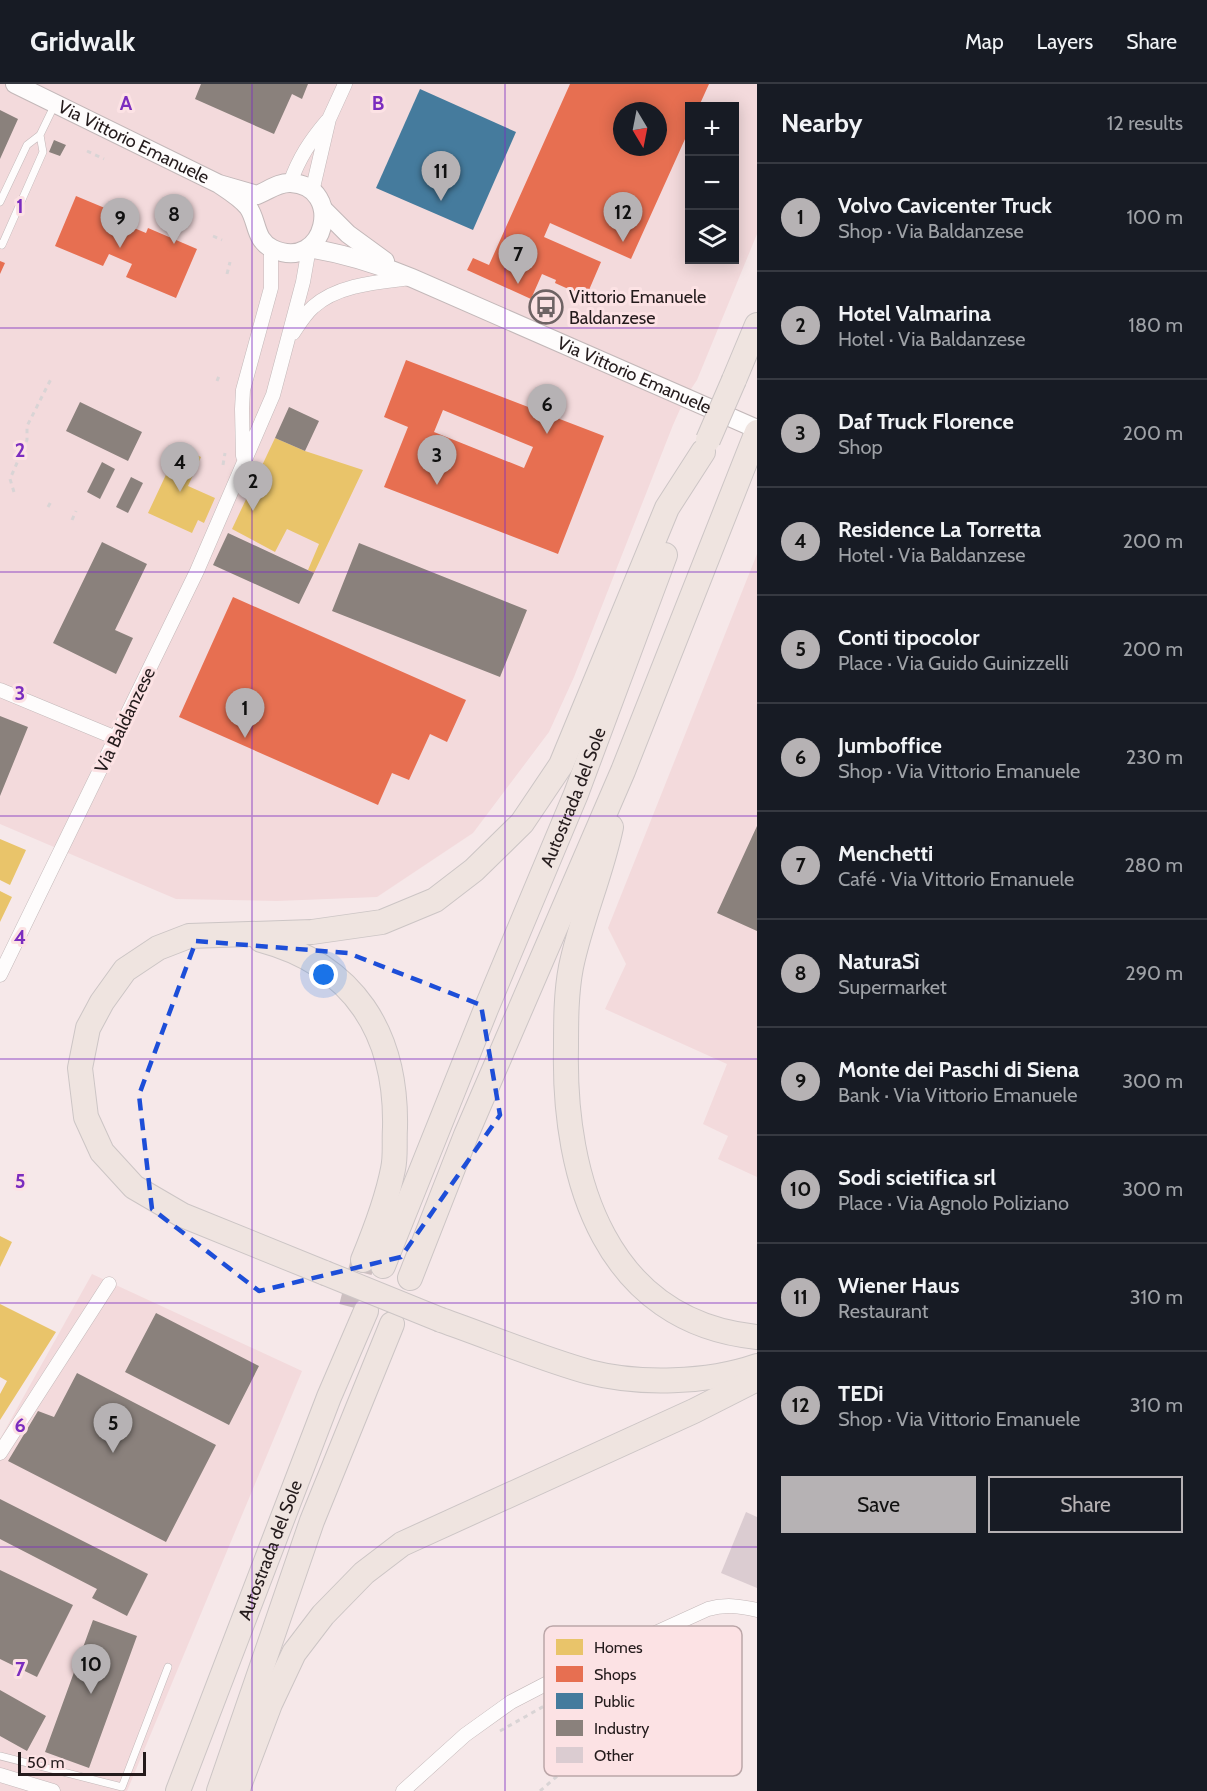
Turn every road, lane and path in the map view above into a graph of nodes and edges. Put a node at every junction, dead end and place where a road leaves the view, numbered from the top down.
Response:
1 (15, 84) edge
2 (345, 84) edge
3 (55, 104) junction
4 (329, 119) junction
5 (40, 135) junction
6 (87, 151) dead end
7 (104, 159) dead end
8 (290, 183) junction
9 (219, 184) junction
10 (264, 192) junction
11 (312, 192) junction
12 (0, 202) edge
13 (323, 209) junction
14 (254, 224) junction
15 (213, 236) dead end
16 (222, 240) dead end
17 (0, 244) edge
18 (271, 248) junction
19 (309, 248) junction
20 (230, 262) dead end
21 (226, 274) dead end
22 (412, 278) junction
23 (757, 325) edge
24 (287, 342) junction
25 (52, 376) dead end
26 (219, 376) dead end
27 (217, 381) dead end
28 (754, 438) edge
29 (706, 446) junction
30 (225, 453) dead end
31 (243, 461) junction
32 (223, 465) dead end
33 (14, 492) dead end
34 (52, 500) dead end
35 (48, 507) dead end
36 (76, 511) dead end
37 (72, 520) dead end
38 (0, 690) edge
39 (116, 738) junction
40 (623, 771) junction
41 (239, 934) junction
42 (0, 975) edge
43 (410, 1278) dead end
44 (109, 1284) dead end
45 (358, 1309) tunnel mouth
46 (392, 1324) dead end
47 (757, 1337) edge
48 (757, 1366) edge
49 (757, 1379) edge
50 (0, 1453) edge
51 (757, 1610) edge
52 (671, 1626) edge
53 (168, 1667) dead end
54 (544, 1685) edge
55 (544, 1706) edge
56 (491, 1736) dead end
57 (0, 1755) edge
58 (0, 1775) edge
59 (557, 1776) edge
60 (53, 1791) edge
61 (178, 1791) edge
62 (219, 1791) edge
63 (237, 1791) edge
64 (403, 1791) edge
65 (540, 1791) edge

1 - 3 main road, Via Vittorio Emanuele
2 - 4 street
3 - 5 lane
3 - 9 main road, Via Vittorio Emanuele
4 - 8 street
4 - 11 street
5 - 12 lane
5 - 17 lane
6 - 7 path
8 - 10 main road, Via Vittorio Emanuele
8 - 11 main road
9 - 10 main road, Via Vittorio Emanuele
9 - 14 main road, Via Vittorio Emanuele
10 - 14 main road
11 - 13 main road, Via Vittorio Emanuele
13 - 19 main road
13 - 22 main road, Via Vittorio Emanuele
14 - 18 main road, Via Vittorio Emanuele
15 - 16 path
18 - 19 main road, Via Vittorio Emanuele
18 - 31 street, Via Baldanzese
19 - 22 main road, Via Vittorio Emanuele
19 - 24 street, Via Baldanzese
20 - 21 path
22 - 24 street, Via Baldanzese
22 - 28 main road, Via Vittorio Emanuele
23 - 29 highway, Autostrada del Sole, bridge
24 - 31 street, Via Baldanzese
25 - 33 path
26 - 27 path
28 - 40 highway, Autostrada del Sole
29 - 41 highway
29 - 41 highway, Autostrada del Sole
30 - 32 path
31 - 39 street, Via Baldanzese
34 - 35 path
36 - 37 path
38 - 39 street
39 - 42 street, Via Baldanzese
40 - 43 highway, Autostrada del Sole
40 - 47 highway
41 - 48 highway, bridge
44 - 50 street
45 - 61 highway, Autostrada del Sole
46 - 62 highway, Autostrada del Sole
49 - 63 highway
51 - 52 street
53 - 57 lane
54 - 64 street
55 - 56 path
58 - 60 street
59 - 65 path

